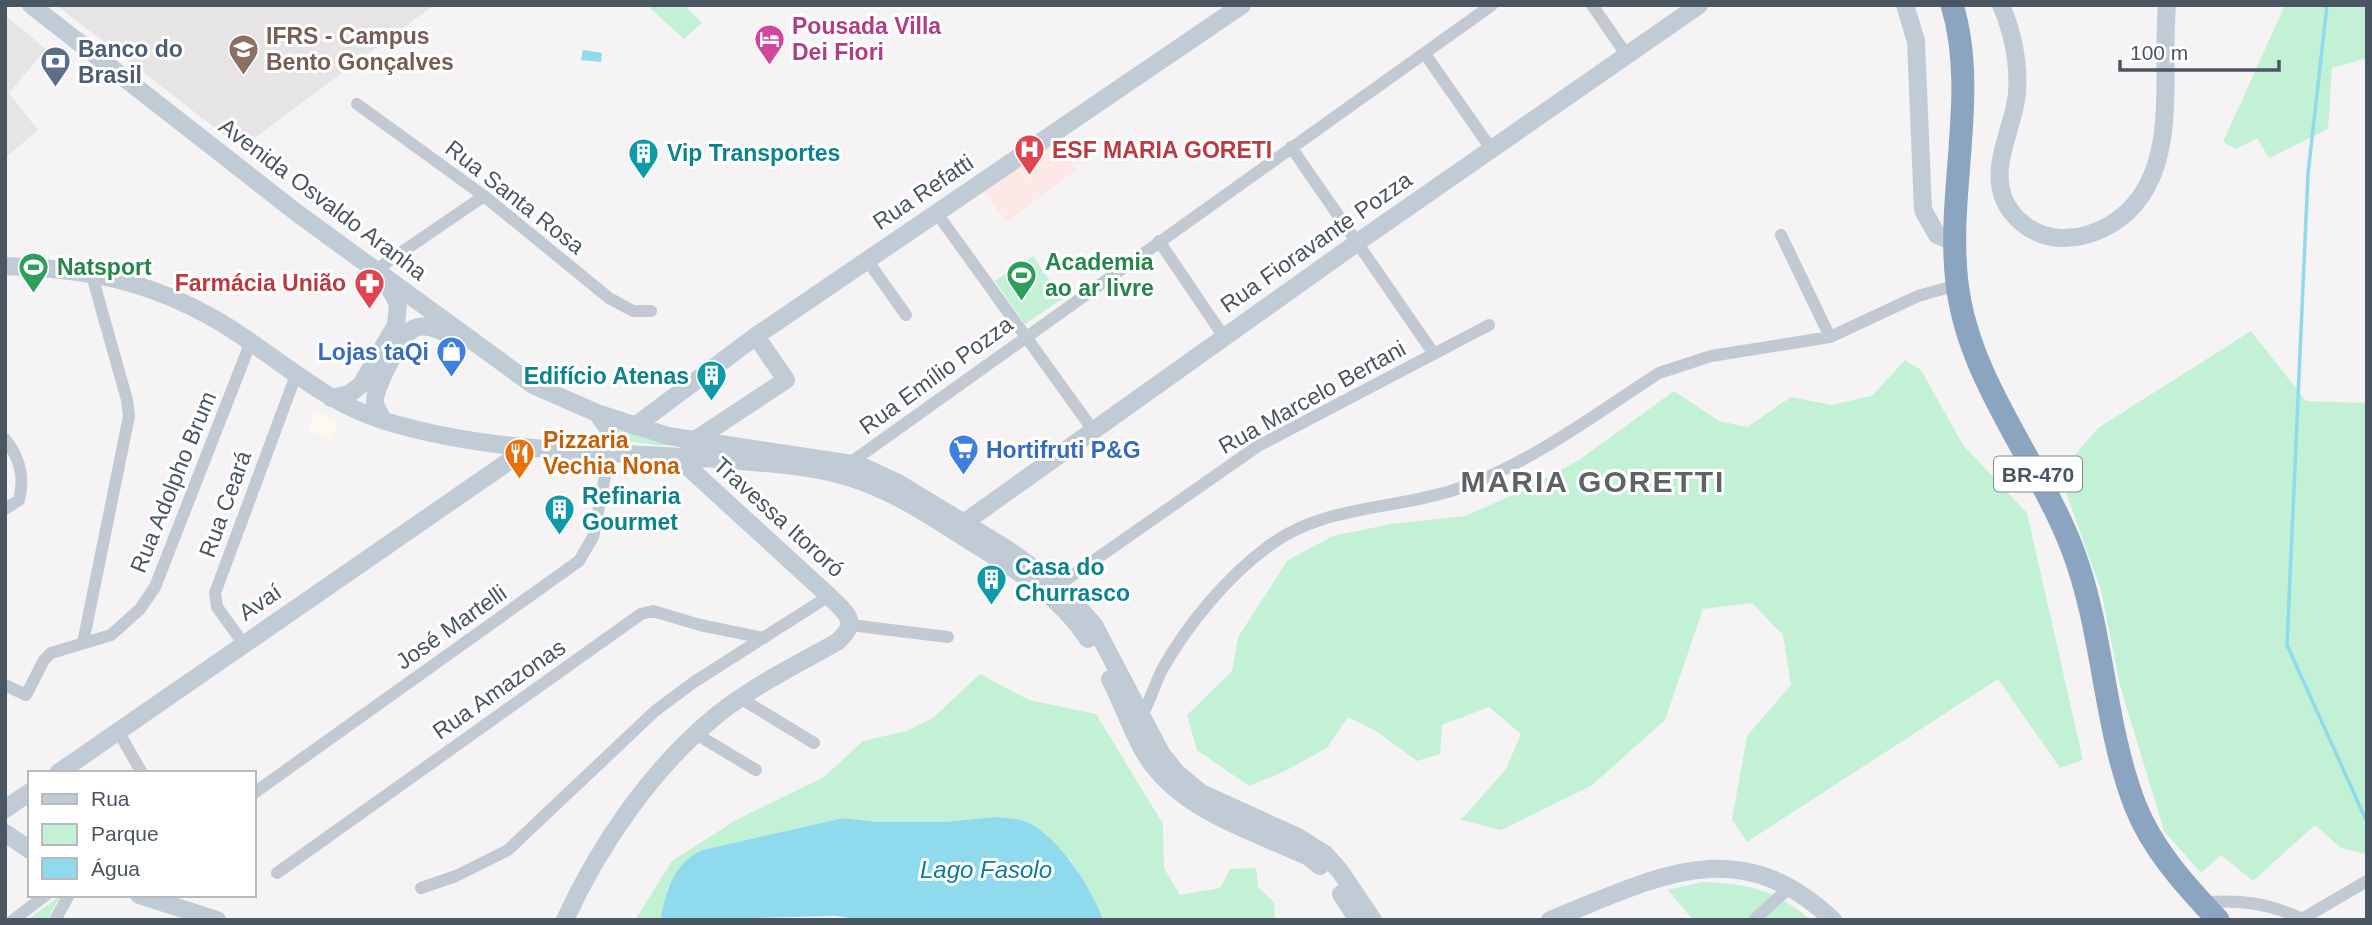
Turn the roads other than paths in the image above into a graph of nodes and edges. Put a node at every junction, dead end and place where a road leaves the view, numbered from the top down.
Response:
1 (31, 5) edge
2 (1242, 5) edge
3 (1492, 5) edge
4 (1591, 5) edge
5 (1699, 5) edge
6 (1905, 5) edge
7 (1952, 5) edge
8 (2001, 5) edge
9 (2167, 5) edge
10 (1425, 54) junction
11 (1626, 54) junction
12 (357, 104) dead end
13 (1291, 147) junction
14 (1492, 150) junction
15 (484, 197) junction
16 (936, 212) junction
17 (1781, 235) dead end
18 (1158, 241) junction
19 (1358, 242) junction
20 (1955, 242) junction
21 (867, 260) junction
22 (5, 265) edge
23 (379, 271) junction
24 (91, 272) junction
25 (1957, 285) junction
26 (651, 311) dead end
27 (906, 315) dead end
28 (1489, 325) dead end
29 (756, 336) junction
30 (1025, 336) junction
31 (1224, 337) junction
32 (1830, 337) junction
33 (472, 343) junction
34 (250, 344) junction
35 (1434, 354) junction
36 (296, 375) junction
37 (331, 398) junction
38 (597, 413) junction
39 (384, 421) junction
40 (635, 426) junction
41 (1093, 430) junction
42 (5, 439) edge
43 (494, 444) junction
44 (528, 448) junction
45 (689, 450) junction
46 (610, 452) junction
47 (850, 463) junction
48 (492, 474) junction
49 (5, 509) edge
50 (959, 527) junction
51 (1053, 590) junction
52 (830, 596) junction
53 (850, 625) junction
54 (948, 637) dead end
55 (764, 638) junction
56 (83, 643) junction
57 (243, 643) junction
58 (5, 685) edge
59 (740, 698) junction
60 (1138, 722) junction
61 (696, 734) junction
62 (113, 735) junction
63 (814, 743) dead end
64 (755, 770) dead end
65 (61, 771) edge
66 (140, 771) edge
67 (256, 792) edge
68 (28, 793) edge
69 (5, 809) edge
70 (5, 833) edge
71 (28, 849) edge
72 (277, 873) dead end
73 (2367, 881) edge
74 (421, 888) dead end
75 (1786, 890) junction
76 (43, 897) edge
77 (68, 897) edge
78 (144, 897) edge
79 (2202, 903) junction
80 (1584, 913) edge
81 (188, 916) edge
82 (2303, 919) edge
83 (13, 920) edge
84 (55, 920) edge
85 (217, 920) edge
86 (565, 920) edge
87 (1358, 920) edge
88 (1373, 920) edge
89 (1550, 920) edge
90 (1754, 920) edge
91 (1819, 920) edge
92 (1833, 920) edge
93 (2218, 920) edge

1 - 23 street, Avenida Osvaldo Aranha
2 - 16 street, Rua Refatti
3 - 10 street, Rua Emílio Pozza
4 - 11 street
5 - 11 street, Rua Fioravante Pozza
6 - 20 street
7 - 20 highway, BR-470
8 - 9 street
10 - 13 street, Rua Emílio Pozza
10 - 14 street
11 - 14 street, Rua Fioravante Pozza
12 - 15 street, Rua Santa Rosa
13 - 18 street, Rua Emílio Pozza
13 - 19 street
14 - 19 street, Rua Fioravante Pozza
15 - 23 street
15 - 26 street, Rua Santa Rosa
16 - 21 street, Rua Refatti
16 - 30 street
17 - 32 street
18 - 30 street, Rua Emílio Pozza
18 - 31 street
19 - 31 street, Rua Fioravante Pozza
19 - 35 street
20 - 25 highway, BR-470
21 - 27 street
21 - 29 street, Rua Refatti
22 - 24 street
23 - 33 street, Avenida Osvaldo Aranha
23 - 37 street
24 - 34 street
24 - 56 street
25 - 32 street
25 - 79 highway, BR-470
28 - 35 street, Rua Marcelo Bertani
29 - 40 street, Rua Refatti
29 - 45 street
30 - 41 street
30 - 47 street, Rua Emílio Pozza
31 - 41 street, Rua Fioravante Pozza
32 - 60 street
33 - 38 street, Avenida Osvaldo Aranha
33 - 39 street
34 - 36 street
34 - 56 street, Rua Adolpho Brum
35 - 51 street, Rua Marcelo Bertani
36 - 37 street
36 - 57 street, Rua Ceará
37 - 39 street
38 - 40 street, Avenida Osvaldo Aranha
38 - 46 street
39 - 43 street
40 - 45 street, Avenida Osvaldo Aranha
41 - 50 street, Rua Fioravante Pozza
42 - 49 street
43 - 44 street
43 - 48 street
44 - 46 street
44 - 48 street, Avaí
45 - 46 street
45 - 47 street
45 - 50 street
45 - 52 street, Travessa Itororó
46 - 67 street, José Martelli
47 - 50 street
48 - 57 street, Avaí
50 - 51 street
51 - 60 street
52 - 53 street, Travessa Itororó
52 - 55 street
53 - 54 street
53 - 59 street
55 - 72 street, Rua Amazonas
55 - 74 street
56 - 58 street, Rua Adolpho Brum
57 - 62 street, Avaí
59 - 61 street
59 - 63 street
60 - 87 street
60 - 88 street
61 - 64 street
61 - 86 street
62 - 65 street, Avaí
62 - 66 street
68 - 69 street
70 - 71 street
73 - 82 street
75 - 80 street
75 - 90 street
75 - 91 street
75 - 92 street
76 - 83 street
77 - 84 street
78 - 81 street
79 - 82 street
79 - 93 highway, BR-470
80 - 89 street
81 - 85 street

